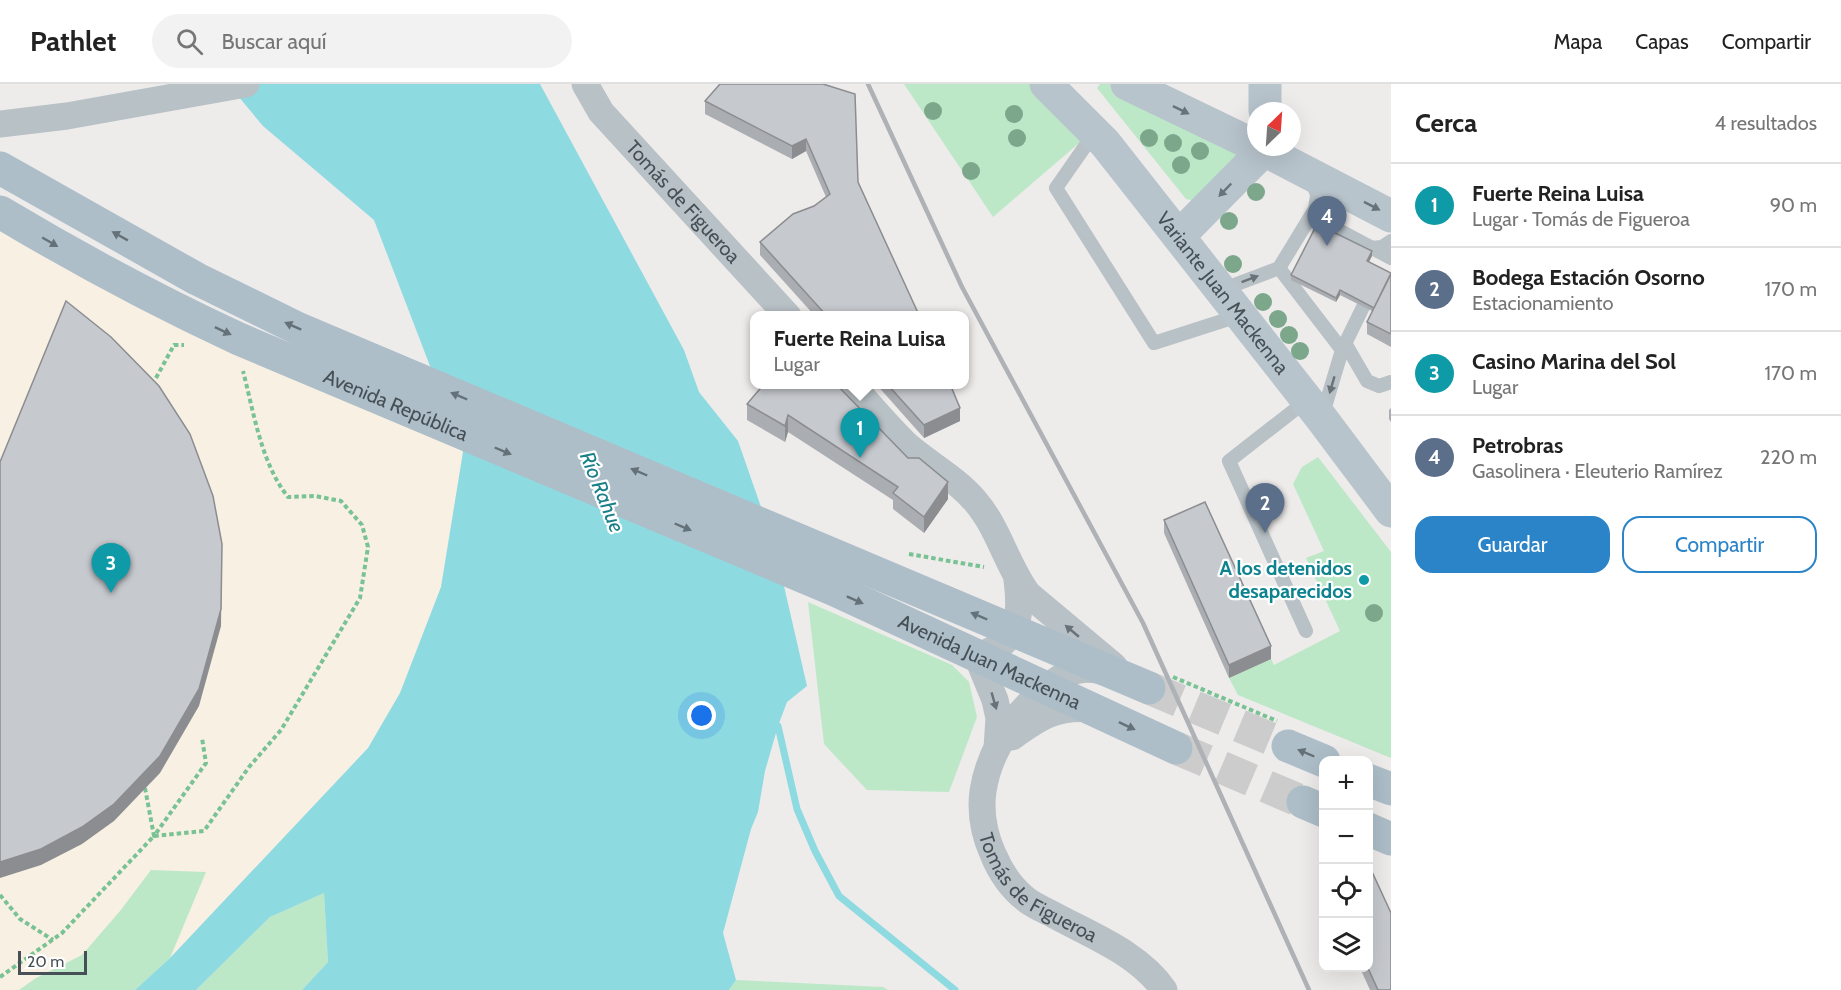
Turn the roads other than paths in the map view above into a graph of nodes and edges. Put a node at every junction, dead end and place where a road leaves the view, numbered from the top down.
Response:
1 (246, 84) edge
2 (585, 84) edge
3 (1046, 84) edge
4 (1128, 84) edge
5 (1265, 84) edge
6 (1265, 102) edge
7 (0, 124) edge
8 (1095, 132) junction
9 (1247, 142) edge
10 (1253, 156) edge
11 (1276, 156) edge
12 (0, 168) edge
13 (1308, 172) junction
14 (0, 212) edge
15 (1312, 216) junction
16 (1391, 216) edge
17 (1179, 236) junction
18 (1391, 242) edge
19 (1371, 248) junction
20 (1390, 258) edge
21 (1279, 268) junction
22 (1380, 272) edge
23 (1231, 303) junction
24 (1363, 307) edge
25 (784, 311) edge
26 (1343, 347) junction
27 (1391, 382) edge
28 (856, 389) edge
29 (1314, 410) junction
30 (1391, 511) edge
31 (789, 536) joint
32 (801, 577) joint
33 (1017, 580) junction
34 (1015, 631) junction
35 (1306, 631) dead end
36 (977, 656) junction
37 (1142, 684) junction
38 (1046, 688) junction
39 (1091, 709) junction
40 (1288, 746) tunnel mouth
41 (1176, 748) tunnel mouth
42 (997, 749) junction
43 (1319, 759) edge
44 (1373, 782) edge
45 (1391, 789) edge
46 (1373, 831) edge
47 (1391, 838) edge
48 (1164, 990) edge

1 - 7 street
2 - 25 street, Tomás de Figueroa
3 - 8 main road, Variante Juan Mackenna
4 -> 9 main road
5 - 6 main road
8 - 17 main road, Variante Juan Mackenna
8 - 23 lane
10 -> 17 main road
11 - 13 main road
31 -> 12 main road, Avenida República
13 - 15 lane
13 -> 16 main road
14 -> 32 main road, Avenida República
15 - 19 lane
15 - 21 lane
17 - 23 main road, Variante Juan Mackenna
18 - 19 lane
19 - 20 lane
20 - 22 lane
23 -> 21 lane
21 - 26 lane
23 - 29 main road, Variante Juan Mackenna
24 - 26 lane
26 - 27 lane
26 -> 29 lane
28 - 33 street
29 - 30 main road, Variante Juan Mackenna
29 - 35 lane
34 -> 31 main road, Avenida Juan Mackenna
32 -> 36 main road, Avenida Juan Mackenna
33 - 34 street
37 -> 33 street
34 - 36 street
34 - 37 main road, Avenida Juan Mackenna
36 - 38 main road, Avenida Juan Mackenna
36 -> 42 street, Tomás de Figueroa
37 - 38 street, Tomás de Figueroa
38 - 39 main road, Avenida Juan Mackenna
38 - 42 street, Tomás de Figueroa
39 -> 41 main road, Avenida Juan Mackenna
39 - 42 street
43 -> 40 main road
42 - 48 street, Tomás de Figueroa
44 - 45 main road
46 - 47 main road

